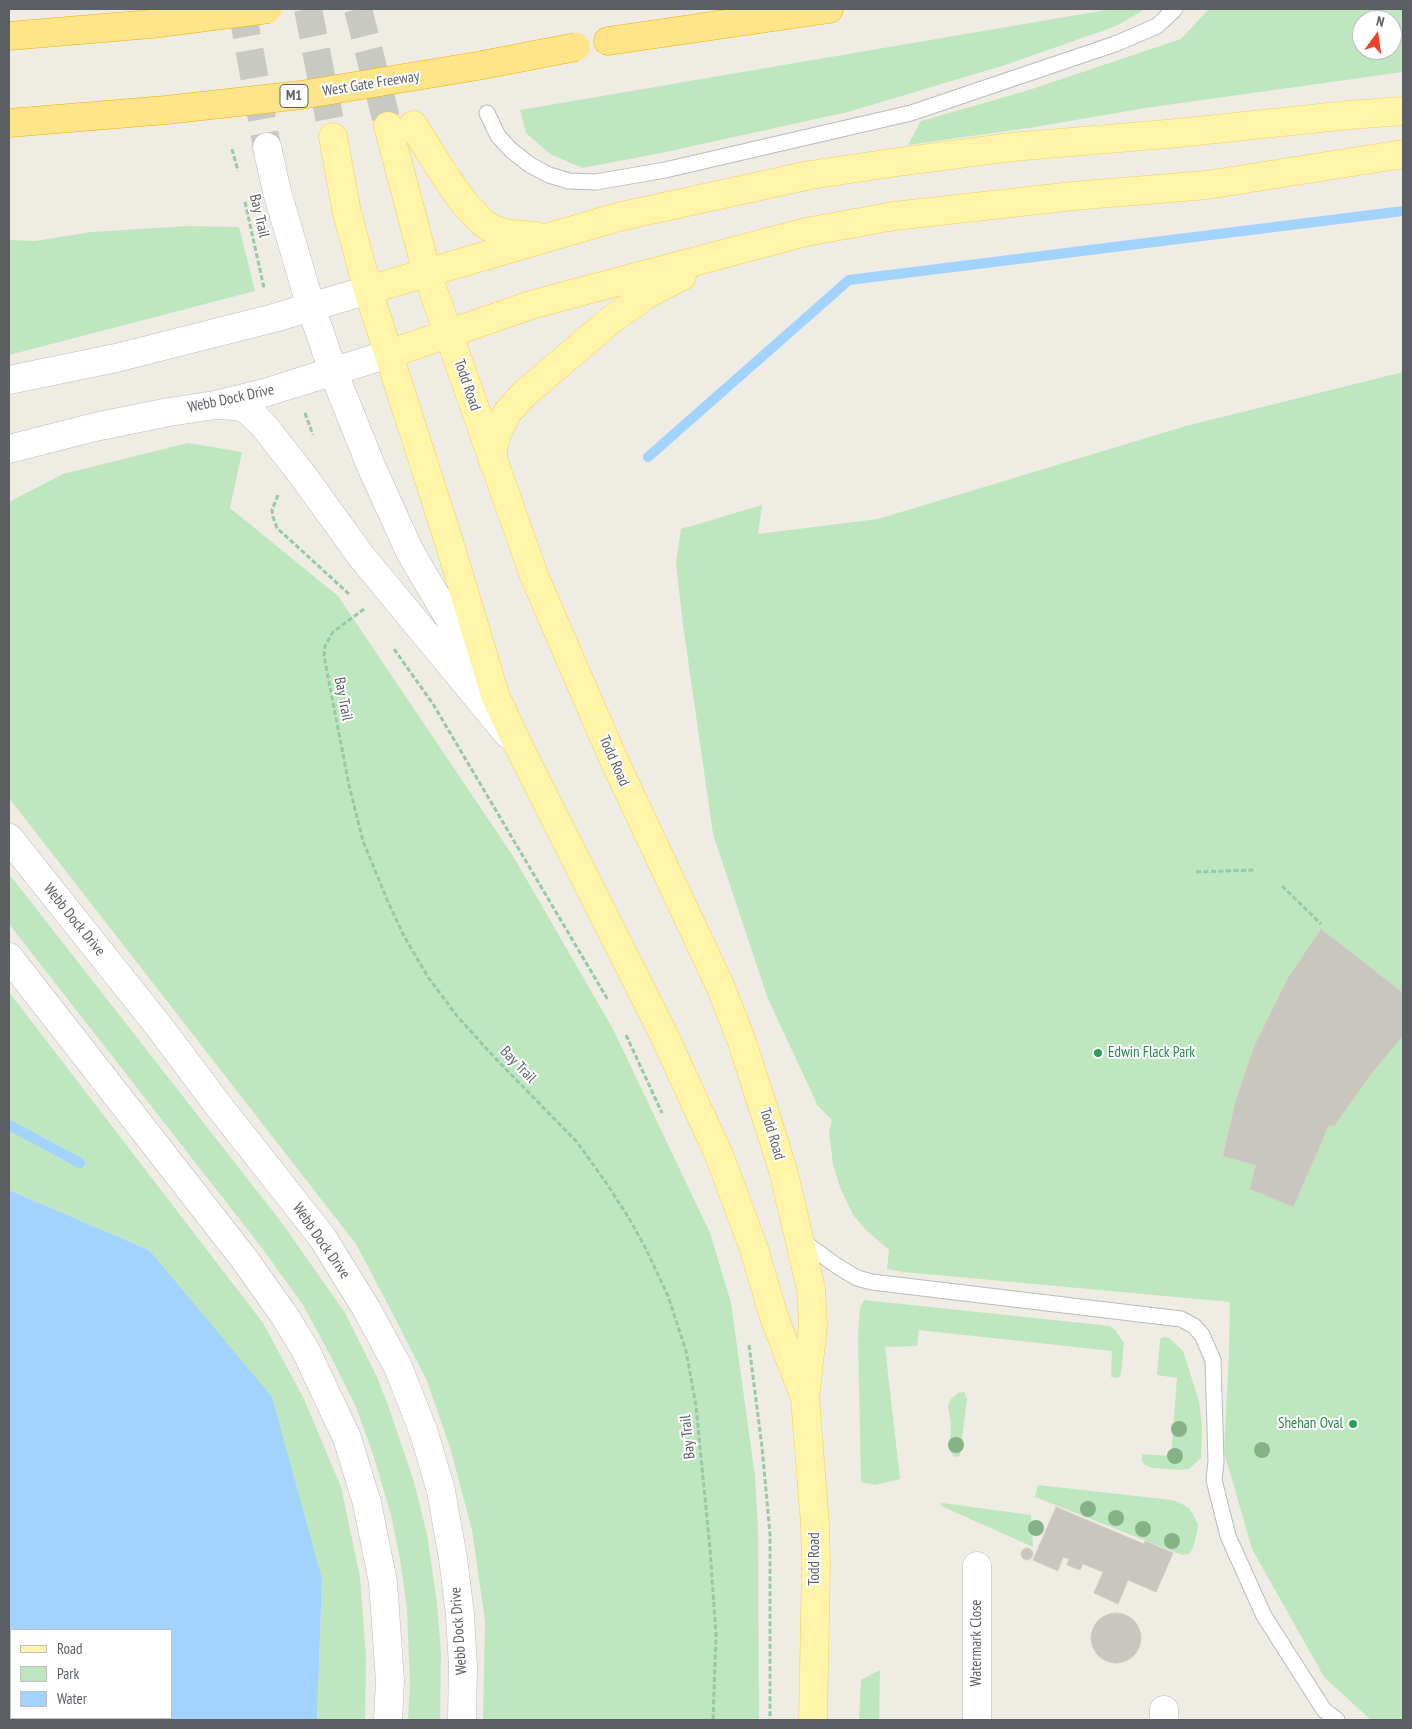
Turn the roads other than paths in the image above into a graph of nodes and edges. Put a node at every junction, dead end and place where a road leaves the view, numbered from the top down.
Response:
1 (268, 9) edge
2 (728, 9) edge
3 (829, 9) edge
4 (1175, 9) edge
5 (9, 36) edge
6 (608, 41) junction
7 (1403, 112) edge
8 (487, 113) dead end
9 (9, 123) edge
10 (333, 137) tunnel mouth
11 (267, 147) tunnel mouth
12 (1403, 154) edge
13 (552, 236) junction
14 (747, 246) junction
15 (427, 273) junction
16 (368, 290) junction
17 (311, 307) junction
18 (449, 333) junction
19 (389, 354) junction
20 (333, 371) junction
21 (9, 380) edge
22 (215, 405) junction
23 (57, 437) junction
24 (9, 449) edge
25 (9, 457) edge
26 (493, 464) junction
27 (495, 695) junction
28 (519, 747) junction
29 (9, 838) edge
30 (9, 957) edge
31 (800, 1239) junction
32 (805, 1398) junction
33 (978, 1566) dead end
34 (388, 1720) edge
35 (462, 1720) edge
36 (813, 1720) edge
37 (977, 1720) edge
38 (1337, 1720) edge

1 - 5 highway, bridge
2 - 6 highway, West Gate Freeway / M1
3 - 6 highway
4 - 8 lane
6 - 9 highway, West Gate Freeway / M1, bridge
7 - 13 main road
10 - 16 main road, Todd Road
11 - 17 street, Todd Road
12 - 14 main road
13 - 15 main road
13 - 15 main road, Todd Road
14 - 18 main road, Webb Dock Drive
14 - 26 main road
15 - 16 main road
15 - 18 main road, Todd Road
16 - 17 street
16 - 19 main road, Todd Road
17 - 20 street, Todd Road
17 - 21 street
18 - 19 main road, Webb Dock Drive
18 - 26 main road, Todd Road
19 - 20 street, Webb Dock Drive
19 - 27 main road, Todd Road
20 - 22 street, Webb Dock Drive
20 - 27 street, Todd Road
22 - 23 street, Webb Dock Drive
22 - 28 street
23 - 24 street, Webb Dock Drive
23 - 25 street
26 - 31 main road, Todd Road
27 - 28 main road, Todd Road
28 - 32 main road, Todd Road
29 - 35 street, Webb Dock Drive
30 - 34 street
31 - 32 main road, Todd Road
31 - 38 lane
32 - 36 main road, Todd Road
33 - 37 street, Watermark Close

